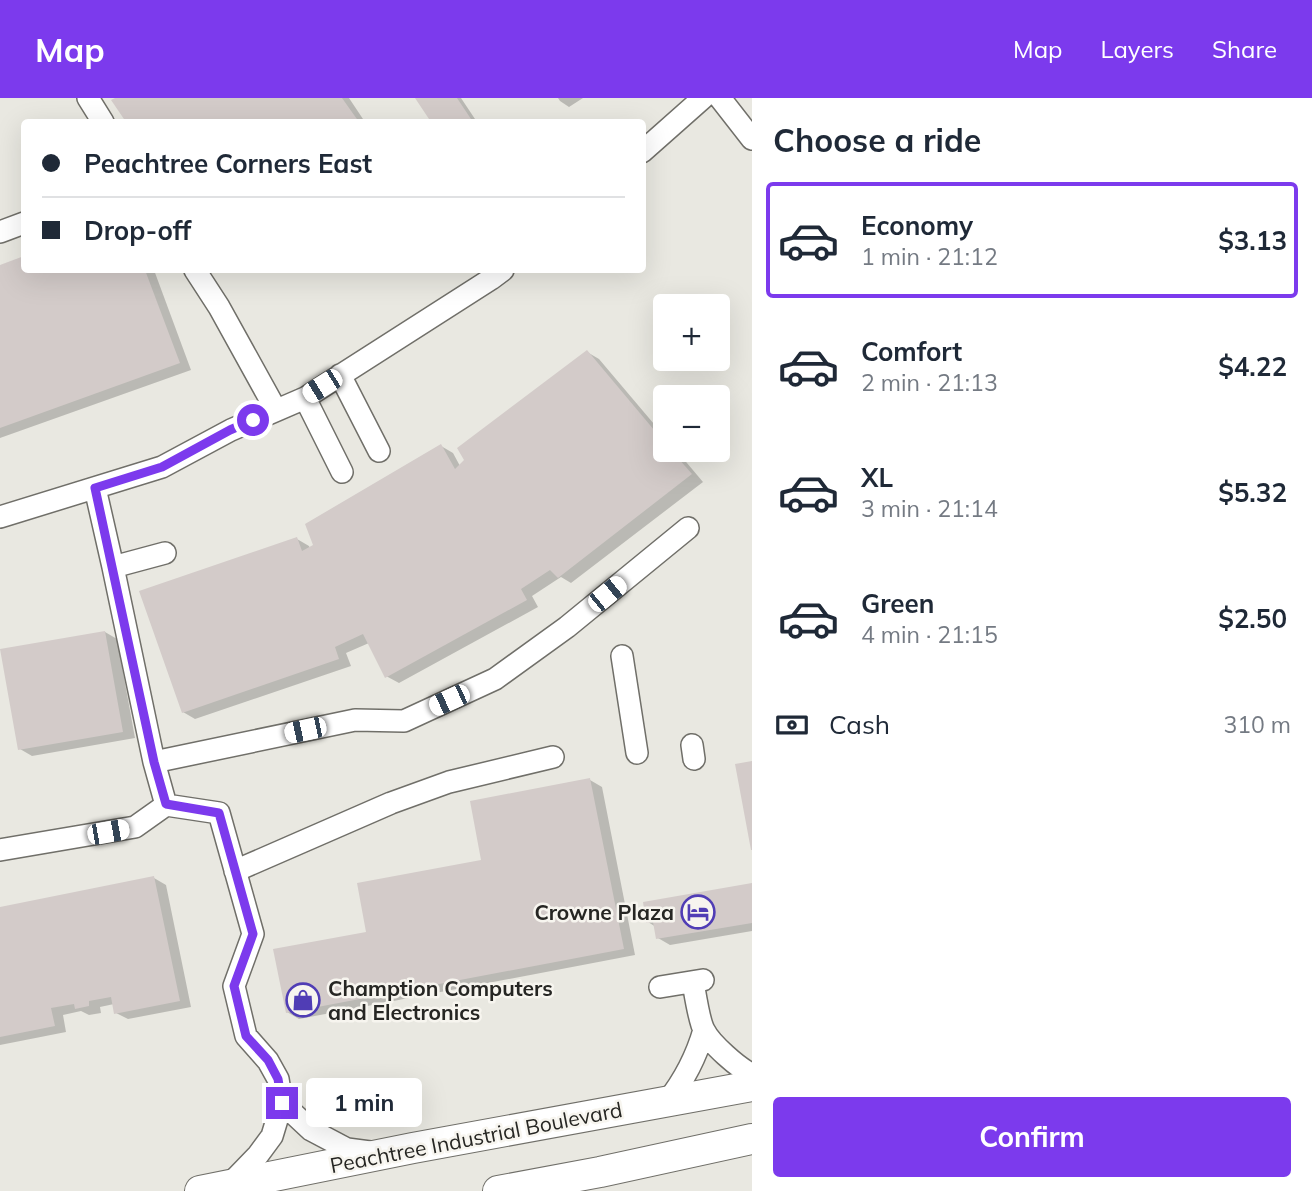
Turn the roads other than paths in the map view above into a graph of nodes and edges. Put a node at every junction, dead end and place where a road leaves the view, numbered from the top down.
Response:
1 (88, 98) edge
2 (703, 98) edge
3 (719, 98) edge
4 (101, 119) edge
5 (752, 139) edge
6 (646, 148) edge
7 (21, 224) edge
8 (0, 232) edge
9 (197, 273) edge
10 (499, 273) edge
11 (340, 375) junction
12 (305, 397) junction
13 (275, 410) junction
14 (379, 451) dead end
15 (342, 472) dead end
16 (95, 488) junction
17 (0, 517) edge
18 (688, 528) dead end
19 (165, 553) dead end
20 (113, 567) junction
21 (622, 656) dead end
22 (638, 753) dead end
23 (553, 757) dead end
24 (154, 762) junction
25 (166, 804) junction
26 (0, 850) edge
27 (235, 871) junction
28 (660, 987) dead end
29 (704, 1030) junction
30 (752, 1074) edge
31 (752, 1086) edge
32 (667, 1102) junction
33 (282, 1103) junction
34 (752, 1139) edge
35 (383, 1154) junction
36 (602, 1181) edge
37 (214, 1188) edge
38 (498, 1191) edge

1 - 4 street
2 - 6 street
3 - 5 street
7 - 8 street
9 - 13 street
10 - 11 street
11 - 12 street
11 - 14 street
12 - 13 street
12 - 15 street
13 - 16 street
16 - 17 street
16 - 20 street
18 - 24 street
19 - 20 street
20 - 24 street
21 - 22 street
23 - 27 street
24 - 25 street
25 - 26 street
25 - 27 street
27 - 33 street
28 - 29 street
29 - 30 street
29 - 32 street
31 - 32 highway, Peachtree Industrial Boulevard
32 - 35 highway, Peachtree Industrial Boulevard
33 - 35 street
33 - 37 street
34 - 36 highway
35 - 37 highway, Peachtree Industrial Boulevard
36 - 38 highway

